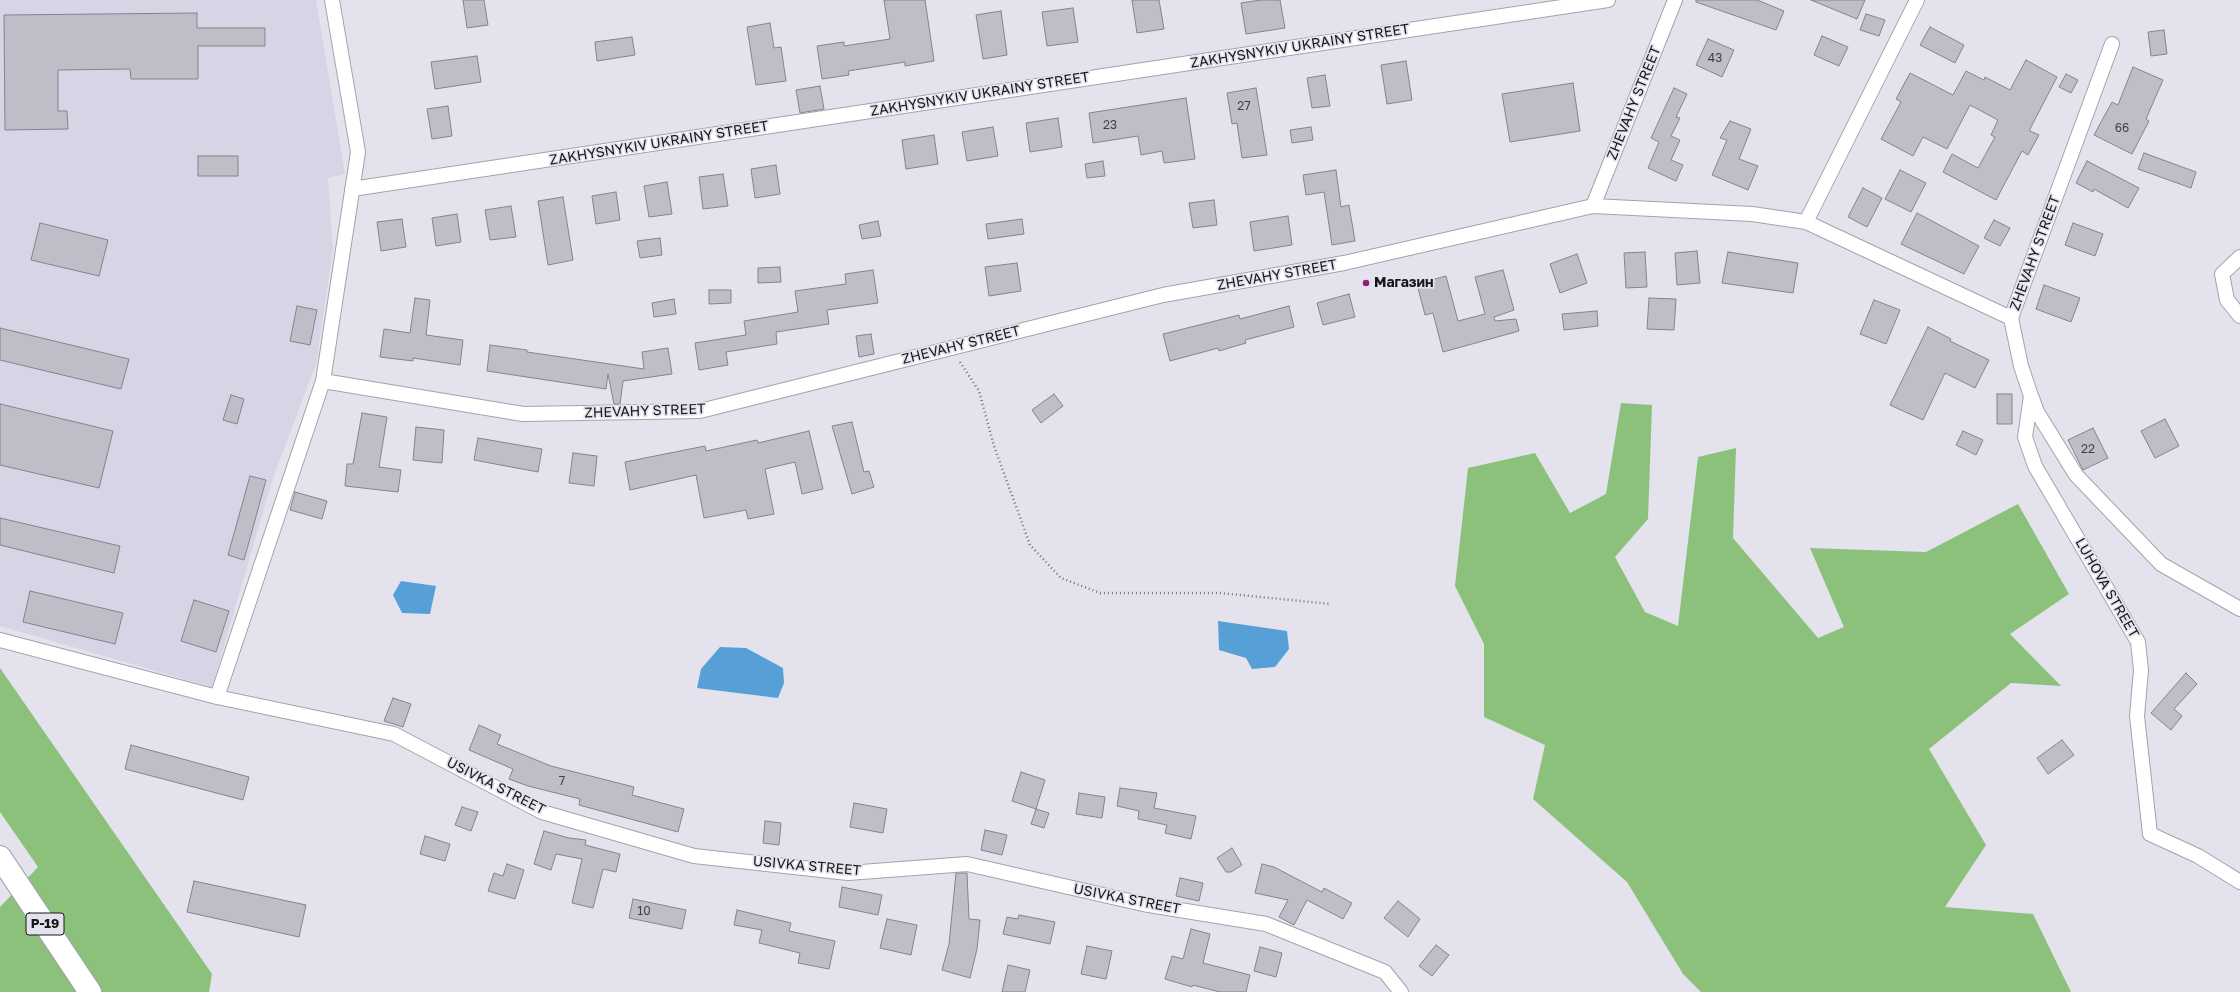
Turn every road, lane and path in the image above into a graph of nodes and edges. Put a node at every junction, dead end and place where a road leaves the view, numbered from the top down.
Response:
1 (332, 0) edge
2 (1608, 0) edge
3 (1675, 0) edge
4 (1917, 0) edge
5 (2112, 44) dead end
6 (352, 189) junction
7 (1593, 206) junction
8 (1806, 222) junction
9 (2240, 257) edge
10 (2240, 316) edge
11 (2011, 318) junction
12 (950, 348) junction
13 (324, 381) junction
14 (2031, 396) junction
15 (1331, 604) dead end
16 (2240, 609) edge
17 (0, 640) edge
18 (217, 697) junction
19 (0, 857) edge
20 (2240, 882) edge
21 (90, 992) edge
22 (1401, 992) edge

1 - 6 street
2 - 6 street, ZAKHYSNYKIV UKRAINY STREET
3 - 7 street, ZHEVAHY STREET
4 - 8 street
5 - 11 street, ZHEVAHY STREET
6 - 13 street
7 - 8 street, ZHEVAHY STREET
7 - 12 street, ZHEVAHY STREET
8 - 11 street, ZHEVAHY STREET
9 - 10 street
11 - 14 street, LUHOVA STREET
12 - 13 street, ZHEVAHY STREET
12 - 15 path
13 - 18 street
14 - 16 street, LUHOVA STREET
14 - 20 street, LUHOVA STREET
17 - 18 street, USIVKA STREET
18 - 22 street, USIVKA STREET
19 - 21 main road, Р-19

